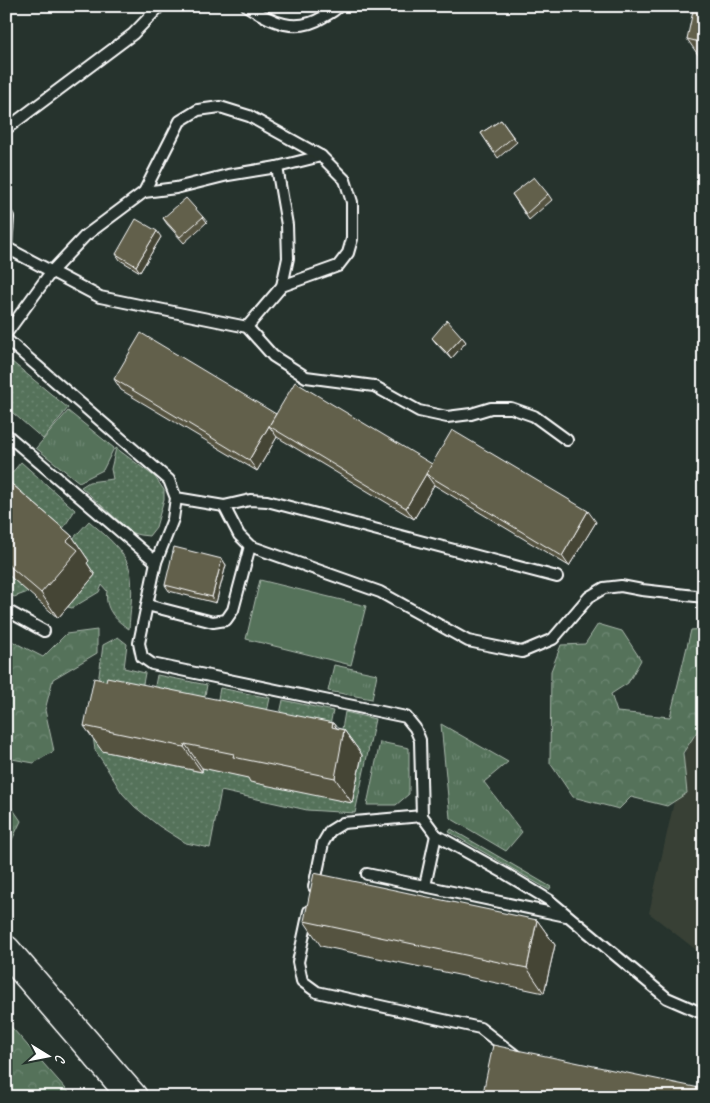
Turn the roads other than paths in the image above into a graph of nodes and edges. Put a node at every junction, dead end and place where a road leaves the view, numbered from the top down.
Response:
1 (160, 6) edge
2 (247, 6) edge
3 (339, 6) edge
4 (6, 129) edge
5 (320, 156) junction
6 (277, 168) junction
7 (144, 192) junction
8 (6, 214) edge
9 (7, 248) edge
10 (52, 272) junction
11 (282, 286) junction
12 (248, 327) junction
13 (6, 334) edge
14 (6, 339) edge
15 (6, 434) edge
16 (567, 440) dead end
17 (176, 498) junction
18 (224, 506) junction
19 (250, 546) junction
20 (156, 562) junction
21 (557, 577) dead end
22 (704, 598) edge
23 (147, 605) junction
24 (6, 610) edge
25 (44, 630) dead end
26 (422, 816) junction
27 (436, 835) junction
28 (367, 874) dead end
29 (425, 886) junction
30 (570, 916) junction
31 (6, 950) edge
32 (704, 1014) edge
33 (523, 1057) edge
34 (133, 1097) edge

1 - 4 lane
2 - 3 lane
5 - 6 lane
5 - 7 lane
5 - 11 lane
6 - 7 lane
6 - 11 lane
7 - 10 lane
8 - 9 lane
9 - 10 lane
10 - 12 lane
10 - 13 lane
11 - 12 lane
12 - 16 lane
14 - 17 lane
15 - 20 lane
17 - 18 lane
17 - 20 lane
18 - 19 lane
18 - 21 lane
19 - 22 lane
19 - 23 lane
20 - 23 lane
23 - 26 lane
24 - 25 lane
26 - 27 lane
26 - 33 lane
27 - 29 lane
27 - 30 lane
28 - 29 lane
29 - 30 lane
30 - 32 lane
31 - 34 main road

